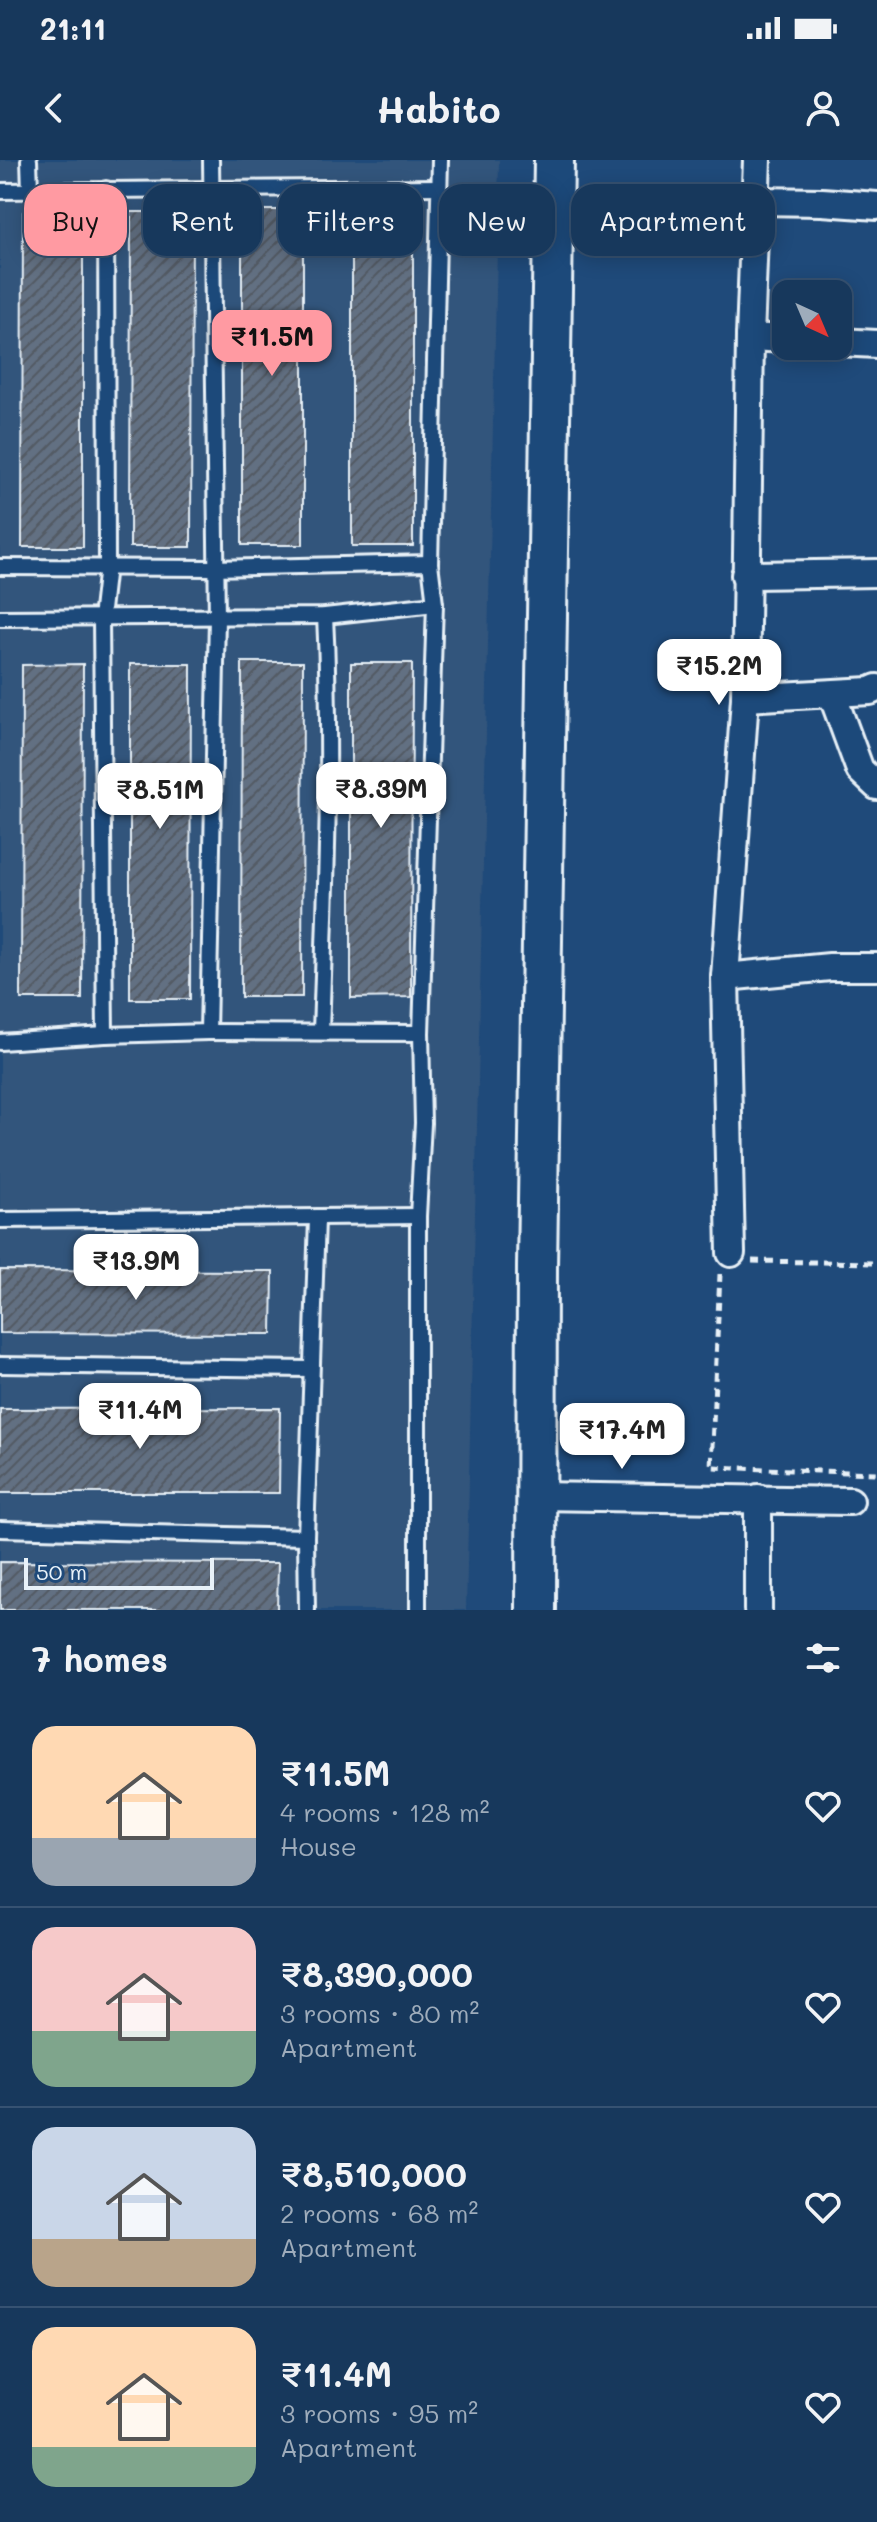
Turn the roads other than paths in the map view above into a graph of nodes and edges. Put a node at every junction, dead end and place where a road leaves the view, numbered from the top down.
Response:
1 (29, 160) edge
2 (211, 160) edge
3 (440, 160) edge
4 (554, 160) edge
5 (757, 160) edge
6 (30, 184) edge
7 (211, 184) edge
8 (439, 184) edge
9 (756, 184) edge
10 (439, 187) joint
11 (262, 189) edge
12 (24, 190) edge
13 (0, 191) edge
14 (775, 201) edge
15 (877, 206) edge
16 (106, 256) edge
17 (212, 256) edge
18 (754, 256) edge
19 (750, 337) junction
20 (772, 338) edge
21 (852, 343) edge
22 (877, 344) edge
23 (430, 563) junction
24 (107, 566) junction
25 (0, 567) edge
26 (214, 568) junction
27 (877, 573) edge
28 (745, 575) junction
29 (435, 604) junction
30 (325, 616) junction
31 (0, 618) edge
32 (217, 618) junction
33 (101, 619) junction
34 (877, 688) edge
35 (832, 694) junction
36 (745, 698) junction
37 (877, 786) edge
38 (877, 967) edge
39 (725, 977) junction
40 (321, 1031) junction
41 (208, 1032) junction
42 (421, 1033) junction
43 (105, 1035) junction
44 (0, 1042) edge
45 (418, 1216) junction
46 (317, 1219) junction
47 (0, 1220) edge
48 (732, 1258) road end
49 (0, 1365) edge
50 (311, 1369) junction
51 (536, 1496) junction
52 (758, 1498) junction
53 (850, 1501) dead end
54 (0, 1529) edge
55 (306, 1537) junction
56 (307, 1610) edge
57 (418, 1610) edge
58 (536, 1610) edge
59 (758, 1610) edge

1 - 6 lane
2 - 7 lane
3 - 8 lane
4 - 51 street
5 - 9 street
10 - 11 lane
10 - 23 lane
12 - 13 lane
14 - 15 street
16 - 24 lane
17 - 26 lane
18 - 19 street
19 - 20 street
19 - 28 street
21 - 22 street
23 - 26 lane
23 - 29 lane
24 - 25 lane
24 - 26 lane
24 - 33 lane
26 - 32 lane
27 - 28 street
28 - 36 street
29 - 30 lane
29 - 42 lane
30 - 32 lane
30 - 40 lane
31 - 33 lane
32 - 33 lane
32 - 41 lane
33 - 43 lane
34 - 35 street
35 - 36 street
35 - 37 street
36 - 39 street
38 - 39 street
39 - 48 street
40 - 41 lane
40 - 42 lane
41 - 43 lane
42 - 45 lane
43 - 44 lane
45 - 46 lane
45 - 57 lane
46 - 47 lane
46 - 50 lane
49 - 50 lane
50 - 55 lane
51 - 52 street
51 - 58 street
52 - 53 street
52 - 59 street
54 - 55 lane
55 - 56 lane

